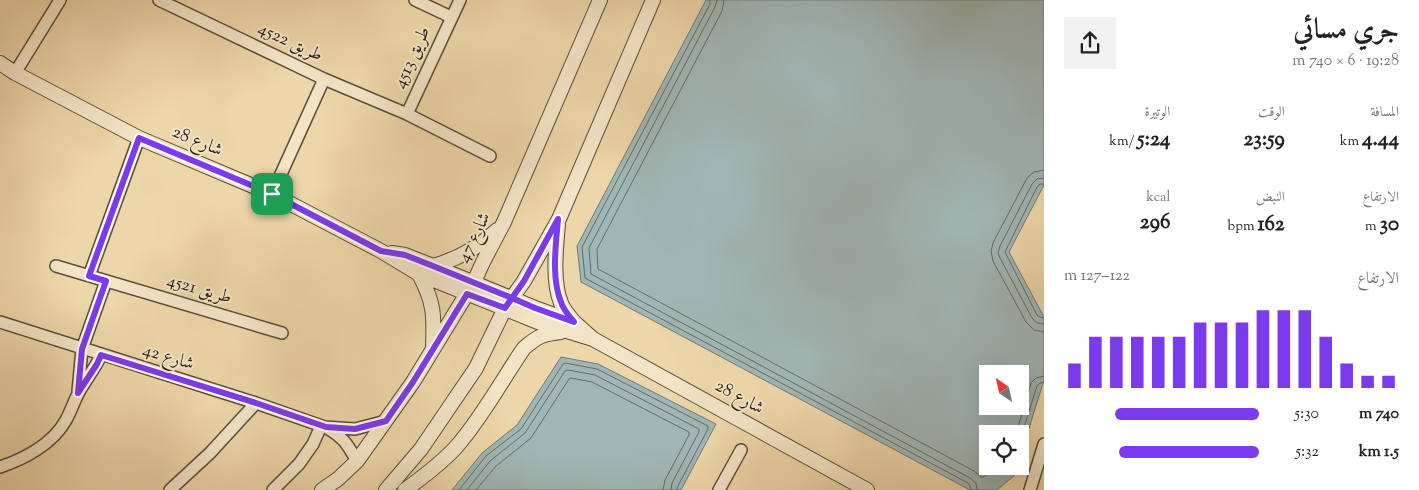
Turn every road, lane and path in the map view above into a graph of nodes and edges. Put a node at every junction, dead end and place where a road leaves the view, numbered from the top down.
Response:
1 (60, 0) edge
2 (159, 0) edge
3 (415, 0) edge
4 (460, 0) edge
5 (600, 0) edge
6 (653, 0) edge
7 (451, 17) junction
8 (0, 63) edge
9 (15, 73) junction
10 (324, 79) junction
11 (408, 114) junction
12 (139, 138) junction
13 (490, 156) dead end
14 (272, 194) junction
15 (558, 219) junction
16 (504, 222) junction
17 (381, 251) junction
18 (56, 266) dead end
19 (433, 266) junction
20 (419, 274) junction
21 (89, 276) junction
22 (106, 281) junction
23 (471, 288) junction
24 (509, 303) junction
25 (0, 322) edge
26 (570, 327) junction
27 (282, 333) dead end
28 (82, 349) junction
29 (433, 350) junction
30 (101, 355) junction
31 (78, 393) junction
32 (256, 403) junction
33 (386, 421) junction
34 (323, 426) junction
35 (1044, 444) edge
36 (741, 450) dead end
37 (357, 461) junction
38 (0, 468) edge
39 (857, 488) edge
40 (170, 490) edge
41 (273, 490) edge
42 (322, 490) edge
43 (386, 490) edge
44 (405, 490) edge
45 (719, 490) edge
46 (1030, 490) edge

1 - 9 street
2 - 10 street, طريق 4522
3 - 7 street, طريق 4513
4 - 7 street, طريق 4513
5 - 16 street, شارع 47
6 - 15 street
7 - 11 street, طريق 4513
8 - 9 street, شارع 28
9 - 12 street, شارع 28
10 - 11 street, طريق 4522
10 - 14 street, طريق 4522
11 - 13 street, طريق 4522
12 - 14 street, شارع 28
12 - 21 street
14 - 17 street, شارع 28
15 - 24 street
15 - 26 street
16 - 19 street
16 - 23 street, شارع 47
17 - 19 street, شارع 28
17 - 20 street, شارع 28
18 - 21 street, طريق 4521
19 - 23 street, شارع 28
20 - 23 street, شارع 28
20 - 29 street
21 - 22 street, طريق 4521
22 - 27 street, طريق 4521
22 - 28 street
23 - 24 street, شارع 28
23 - 29 street, شارع 47
24 - 26 street, شارع 28
24 - 43 street
25 - 28 street, شارع 42
26 - 39 street, شارع 28
26 - 44 street
28 - 30 street, شارع 42
28 - 31 street
29 - 33 street, شارع 47
30 - 31 street
30 - 32 street, شارع 42
31 - 38 street
32 - 34 street, شارع 42
32 - 40 street
33 - 34 street, شارع 42
33 - 37 street, شارع 47
34 - 37 street, شارع 42
34 - 41 street
35 - 46 street
36 - 45 street
37 - 42 street, شارع 47

